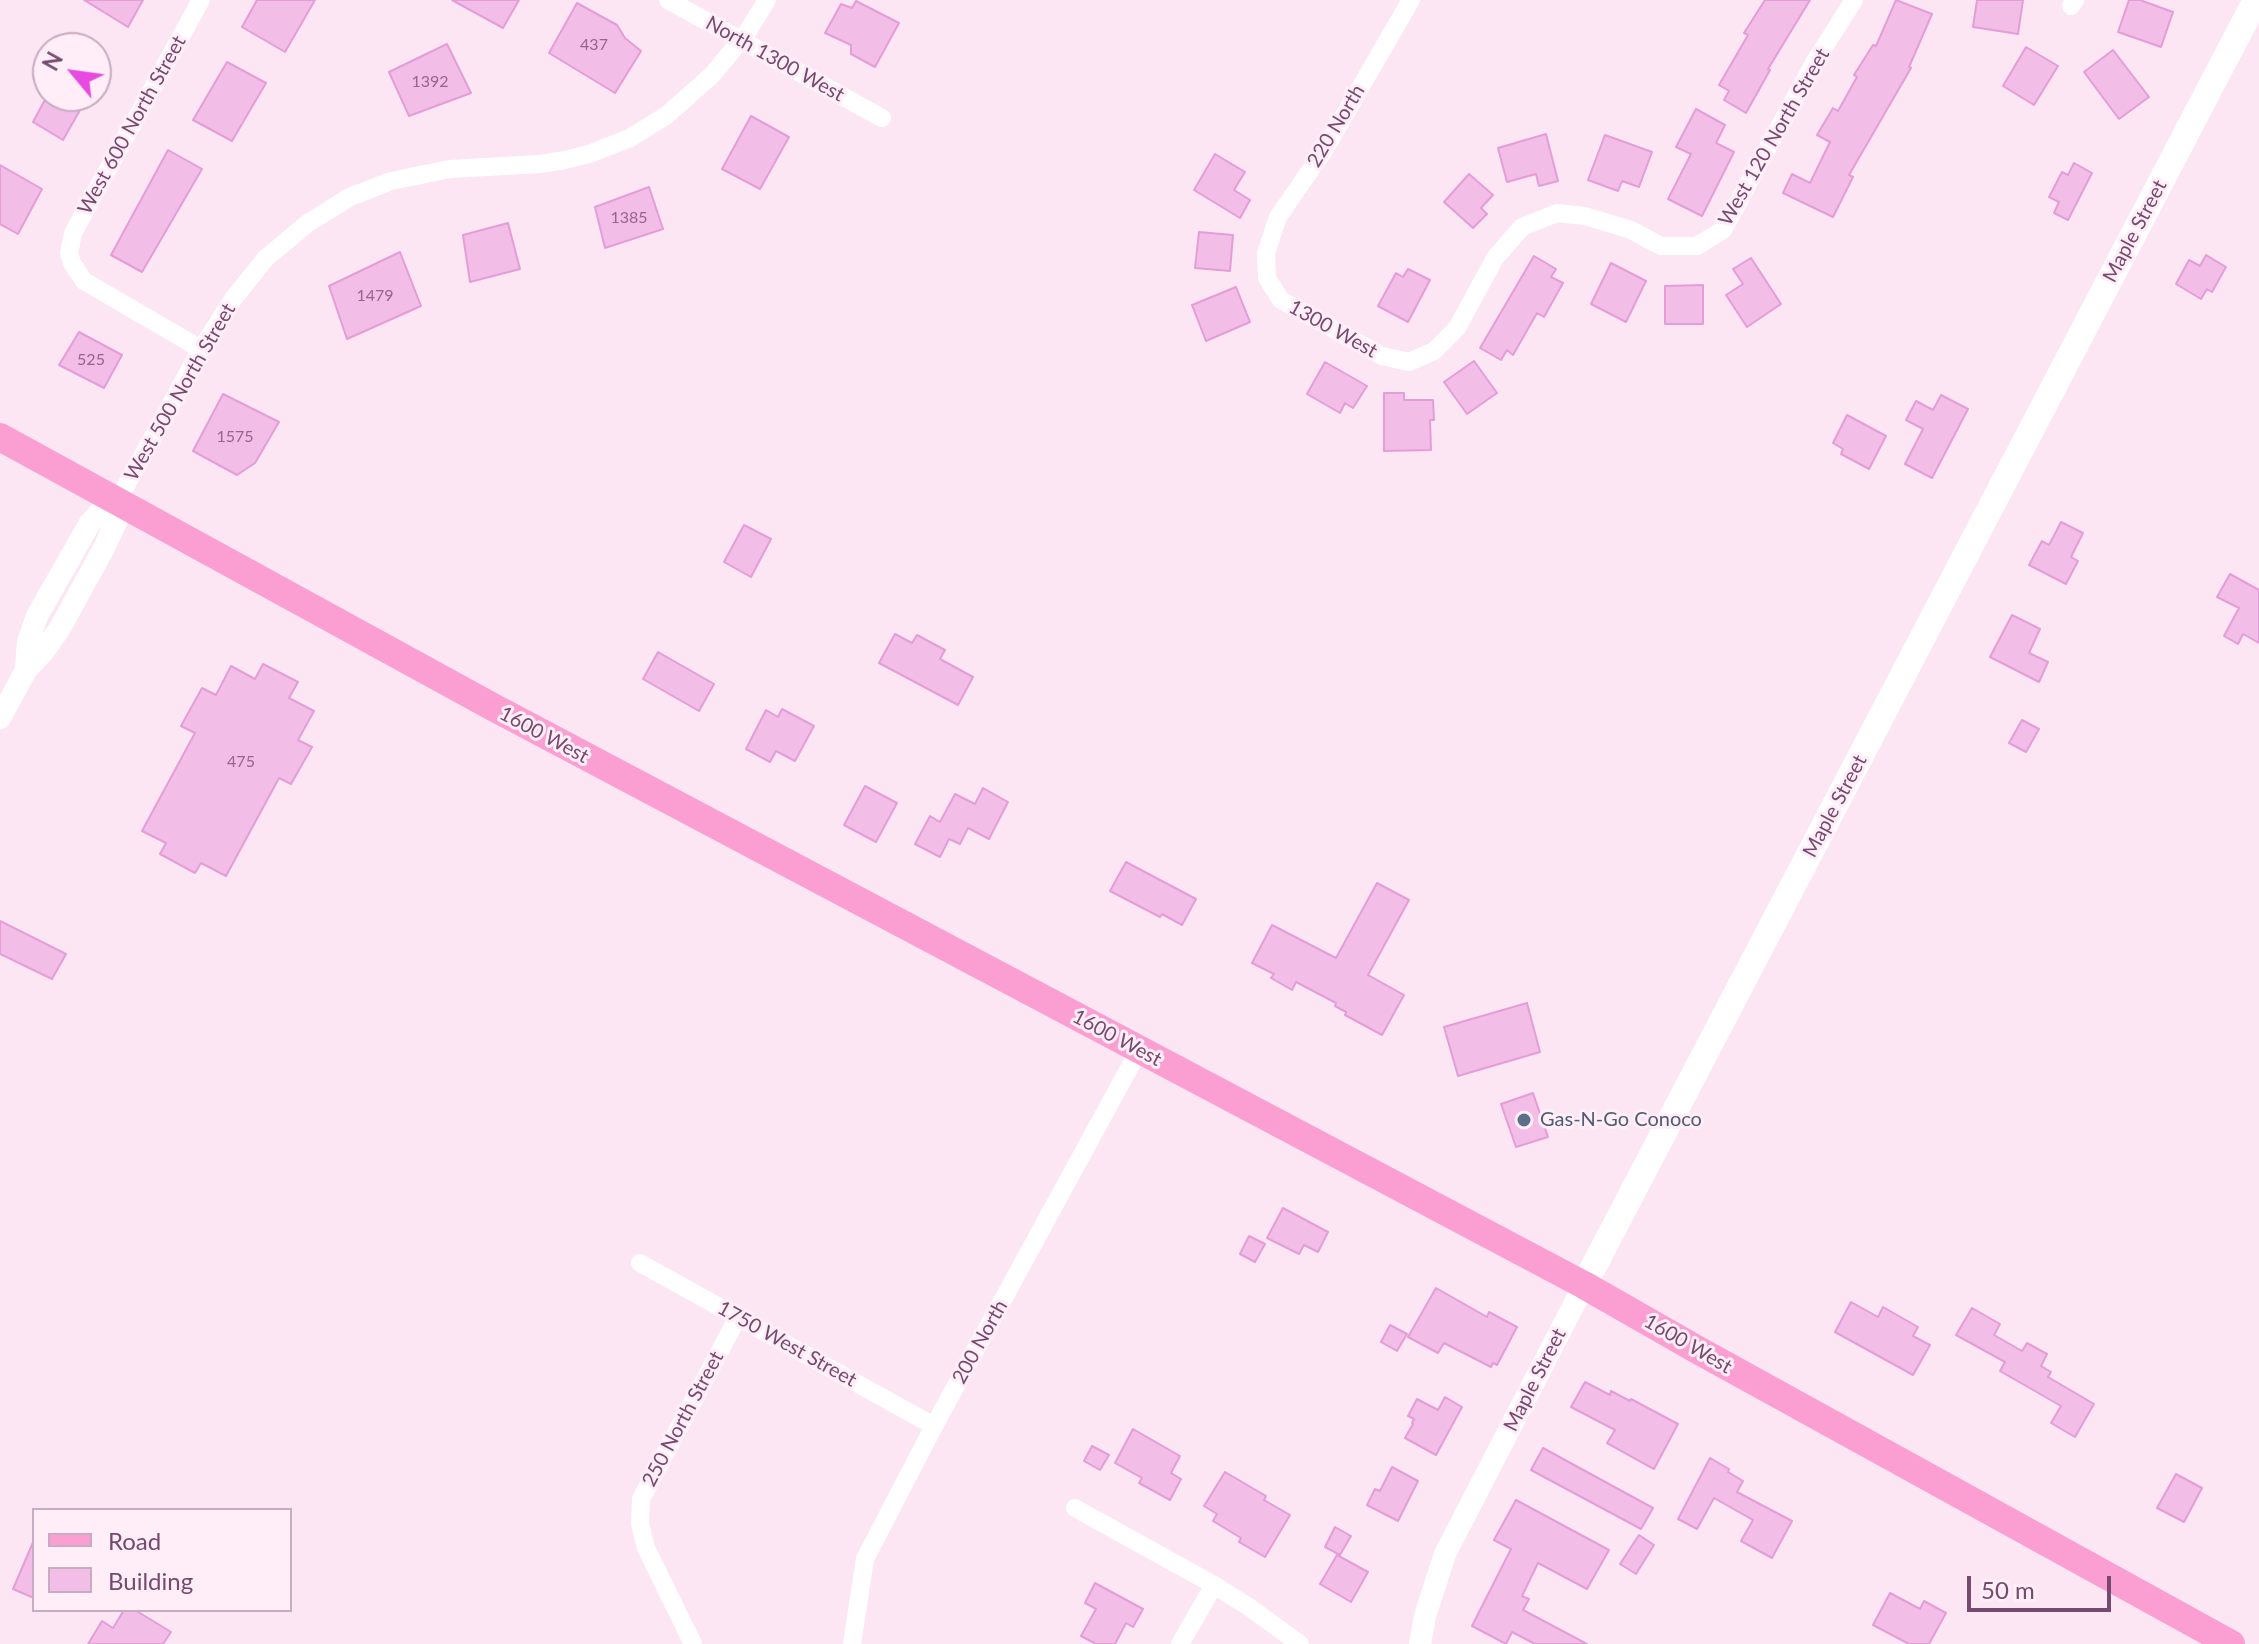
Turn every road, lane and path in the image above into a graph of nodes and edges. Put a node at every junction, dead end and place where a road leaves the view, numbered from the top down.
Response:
1 (201, 0) edge
2 (668, 0) edge
3 (767, 0) edge
4 (1411, 0) edge
5 (1854, 0) edge
6 (2256, 0) edge
7 (741, 40) junction
8 (882, 118) dead end
9 (1266, 253) joint
10 (201, 349) junction
11 (1434, 351) joint
12 (0, 437) edge
13 (117, 502) junction
14 (0, 718) edge
15 (1139, 1050) junction
16 (640, 1263) dead end
17 (1584, 1285) junction
18 (738, 1317) junction
19 (934, 1426) junction
20 (1075, 1508) dead end
21 (1214, 1585) junction
22 (2219, 1641) edge
23 (693, 1644) edge
24 (852, 1644) edge
25 (1180, 1644) edge
26 (1300, 1644) edge
27 (1420, 1644) edge

1 - 10 street, West 600 North Street
2 - 7 street, North 1300 West
3 - 7 street, West 500 North Street
4 - 9 street, 220 North
5 - 11 street, West 120 North Street
6 - 17 main road, Maple Street
7 - 8 street, North 1300 West
7 - 10 street, West 500 North Street
9 - 11 street, 1300 West
10 - 13 street, West 500 North Street
12 - 13 main road, 1600 West
13 - 14 street
13 - 15 main road, 1600 West
15 - 17 main road, 1600 West
15 - 19 street, 200 North
16 - 18 street, 1750 West Street
17 - 22 main road, 1600 West
17 - 27 street, Maple Street
18 - 19 street, 1750 West Street
18 - 23 street, 250 North Street
19 - 24 street, 200 North
20 - 21 street
21 - 25 street
21 - 26 street

